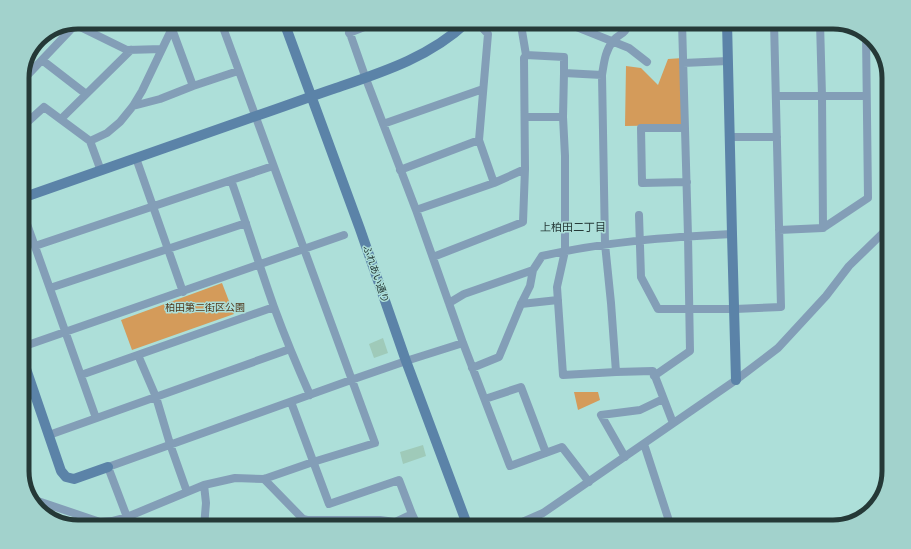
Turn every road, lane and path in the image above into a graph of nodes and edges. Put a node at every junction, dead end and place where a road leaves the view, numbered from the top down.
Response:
1 (85, 29) edge
2 (172, 29) edge
3 (175, 29) edge
4 (223, 29) edge
5 (287, 29) edge
6 (349, 29) edge
7 (359, 29) edge
8 (459, 29) edge
9 (483, 29) edge
10 (521, 29) edge
11 (582, 29) edge
12 (627, 29) edge
13 (682, 29) edge
14 (727, 29) edge
15 (774, 29) edge
16 (820, 29) edge
17 (70, 30) edge
18 (350, 33) junction
19 (613, 41) junction
20 (866, 41) edge
21 (162, 49) junction
22 (131, 50) junction
23 (526, 55) junction
24 (42, 60) junction
25 (728, 61) junction
26 (647, 62) dead end
27 (683, 63) junction
28 (238, 70) junction
29 (29, 73) edge
30 (564, 73) junction
31 (602, 75) junction
32 (366, 78) junction
33 (193, 86) junction
34 (483, 89) junction
35 (86, 94) junction
36 (776, 96) junction
37 (822, 96) junction
38 (866, 96) junction
39 (311, 97) junction
40 (133, 106) junction
41 (255, 116) junction
42 (525, 117) junction
43 (564, 117) junction
44 (61, 119) junction
45 (29, 121) edge
46 (383, 124) junction
47 (685, 128) junction
48 (730, 137) junction
49 (777, 137) junction
50 (479, 140) junction
51 (90, 141) junction
52 (136, 158) junction
53 (273, 166) junction
54 (525, 169) junction
55 (400, 170) junction
56 (101, 171) junction
57 (231, 180) junction
58 (687, 182) junction
59 (494, 183) junction
60 (29, 196) edge
61 (153, 206) junction
62 (416, 210) junction
63 (638, 215) dead end
64 (246, 223) junction
65 (823, 228) junction
66 (29, 229) edge
67 (779, 230) junction
68 (732, 234) junction
69 (882, 234) edge
70 (344, 235) dead end
71 (688, 236) junction
72 (639, 240) junction
73 (605, 244) junction
74 (35, 246) junction
75 (168, 249) junction
76 (304, 250) junction
77 (565, 251) junction
78 (433, 257) junction
79 (260, 265) junction
80 (533, 270) junction
81 (50, 288) junction
82 (183, 292) junction
83 (558, 300) junction
84 (449, 303) junction
85 (521, 304) junction
86 (274, 307) junction
87 (690, 309) junction
88 (735, 309) junction
89 (66, 332) junction
90 (463, 344) junction
91 (29, 345) edge
92 (290, 349) junction
93 (138, 354) junction
94 (406, 361) junction
95 (472, 368) junction
96 (616, 372) junction
97 (81, 375) junction
98 (654, 376) junction
99 (29, 377) edge
100 (351, 380) junction
101 (736, 380) junction
102 (310, 395) junction
103 (156, 397) junction
104 (485, 399) junction
105 (664, 399) junction
106 (291, 402) junction
107 (96, 418) junction
108 (673, 423) junction
109 (49, 435) junction
110 (170, 444) junction
111 (644, 444) junction
112 (546, 453) junction
113 (625, 457) junction
114 (313, 462) junction
115 (108, 467) junction
116 (264, 479) junction
117 (590, 482) junction
118 (204, 485) junction
119 (187, 492) junction
120 (39, 502) edge
121 (412, 514) junction
122 (126, 517) junction
123 (94, 520) edge
124 (116, 520) edge
125 (205, 520) edge
126 (304, 520) edge
127 (399, 520) edge
128 (415, 520) edge
129 (465, 520) edge
130 (527, 520) edge
131 (669, 520) edge

1 - 22 street
2 - 21 street
3 - 33 street
4 - 28 street
5 - 39 street, ふれあい通り
6 - 18 street
7 - 18 street
8 - 32 street
9 - 34 street
10 - 23 street
11 - 19 street
12 - 19 street
13 - 27 street
14 - 25 street
15 - 36 street
16 - 37 street
17 - 24 street
18 - 32 street
19 - 26 street
19 - 31 street
20 - 38 street
21 - 22 street
21 - 40 street
22 - 35 street
23 - 30 street
23 - 42 street
24 - 29 street
24 - 35 street
25 - 27 street
25 - 48 street
27 - 47 street
28 - 33 street
28 - 41 street
30 - 31 street
30 - 43 street
31 - 73 street
32 - 39 street
32 - 46 street
33 - 40 street
34 - 46 street
34 - 50 street
35 - 44 street
36 - 37 street
36 - 49 street
37 - 38 street
37 - 65 street
38 - 65 street
39 - 41 street
39 - 94 street, ふれあい通り
40 - 51 street
41 - 52 street
41 - 53 street
42 - 43 street
42 - 54 street
43 - 77 street
44 - 45 street
44 - 51 street
46 - 55 street
47 - 58 street
47 - 58 street
48 - 49 street
48 - 68 street
49 - 67 street
50 - 55 street
50 - 59 street
51 - 56 street
52 - 56 street
52 - 61 street
53 - 57 street
53 - 76 street
54 - 59 street
54 - 78 street
55 - 62 street
56 - 60 street
57 - 61 street
57 - 64 street
58 - 71 street
59 - 62 street
61 - 74 street
61 - 75 street
62 - 78 street
63 - 72 street
64 - 75 street
64 - 79 street
65 - 67 street
66 - 74 street
67 - 88 street
68 - 71 street
68 - 88 street
69 - 101 street
70 - 76 street
71 - 72 street
71 - 87 street
72 - 73 street
72 - 87 street
73 - 77 street
73 - 96 street
74 - 81 street
75 - 81 street
75 - 82 street
76 - 79 street
76 - 100 street
77 - 80 street
77 - 83 street
78 - 84 street
79 - 82 street
79 - 86 street
80 - 84 street
80 - 85 street
81 - 89 street
82 - 89 street
83 - 85 street
83 - 96 street
84 - 90 street
85 - 95 street
86 - 92 street
86 - 93 street
87 - 88 street
87 - 98 street
88 - 101 street
89 - 91 street
89 - 97 street
90 - 94 street
90 - 95 street
92 - 102 street
92 - 103 street
93 - 97 street
93 - 103 street
94 - 100 street
94 - 129 street, ふれあい通り
95 - 104 street
96 - 98 street
97 - 107 street
98 - 105 street
99 - 109 street
100 - 102 street
100 - 114 street
101 - 108 street
102 - 106 street
103 - 107 street
103 - 110 street
104 - 112 street
104 - 112 street
105 - 108 street
105 - 113 street
106 - 110 street
106 - 114 street
107 - 109 street
108 - 111 street
109 - 115 street
110 - 115 street
110 - 119 street
111 - 113 street
111 - 131 street
112 - 117 street
113 - 117 street
114 - 116 street
114 - 121 street
115 - 122 street
116 - 118 street
116 - 126 street
117 - 130 street
118 - 119 street
118 - 125 street
119 - 122 street
120 - 123 street
121 - 127 street
121 - 128 street
122 - 124 street

